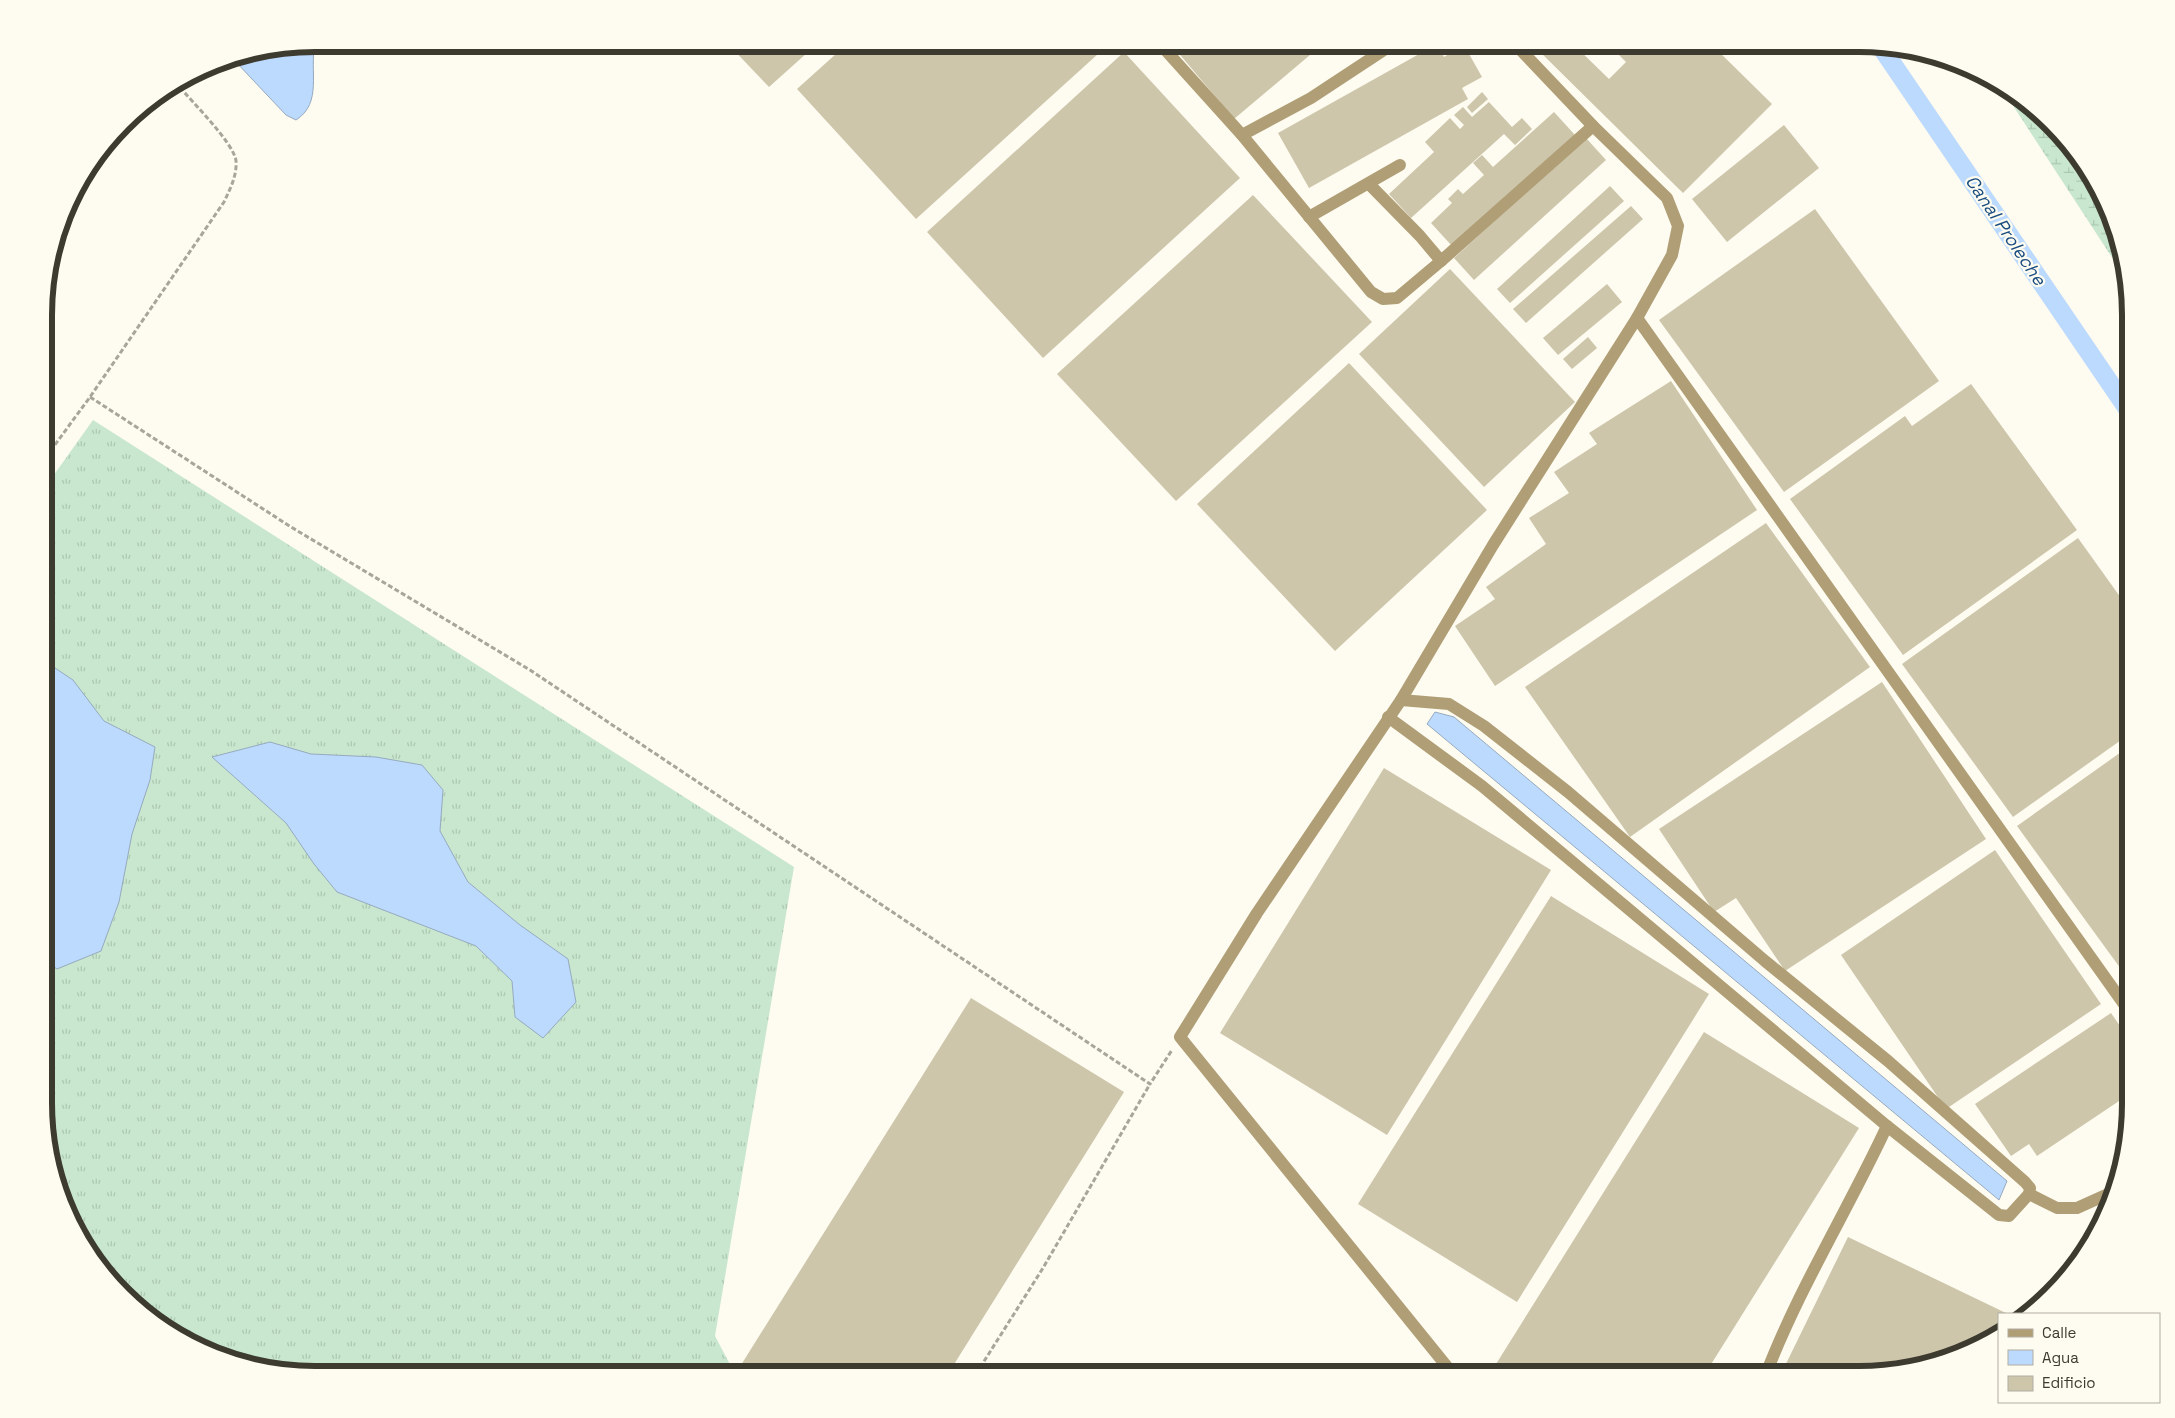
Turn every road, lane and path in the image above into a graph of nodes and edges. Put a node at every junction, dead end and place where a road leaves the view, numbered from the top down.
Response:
1 (1167, 52) edge
2 (1381, 52) edge
3 (1523, 52) edge
4 (182, 89) edge
5 (1593, 126) junction
6 (1242, 136) junction
7 (1400, 165) dead end
8 (1369, 184) junction
9 (1309, 217) junction
10 (1441, 261) junction
11 (1637, 318) junction
12 (90, 397) junction
13 (52, 449) edge
14 (1401, 700) junction
15 (1388, 718) junction
16 (2122, 1001) edge
17 (1180, 1037) junction
18 (1150, 1084) junction
19 (1887, 1126) junction
20 (2029, 1194) junction
21 (2106, 1195) edge
22 (981, 1366) edge
23 (1447, 1366) edge
24 (1770, 1366) edge

1 - 6 lane
2 - 6 lane
3 - 5 lane
4 - 12 path
5 - 10 lane
5 - 11 lane
6 - 9 lane
7 - 8 lane
8 - 9 lane
8 - 10 lane
9 - 10 lane
11 - 14 lane
11 - 16 lane
12 - 13 path
12 - 18 path
14 - 15 lane
14 - 20 lane
15 - 17 lane
15 - 19 lane
17 - 18 path
17 - 23 lane
18 - 22 path
19 - 20 lane
19 - 24 lane
20 - 21 lane

